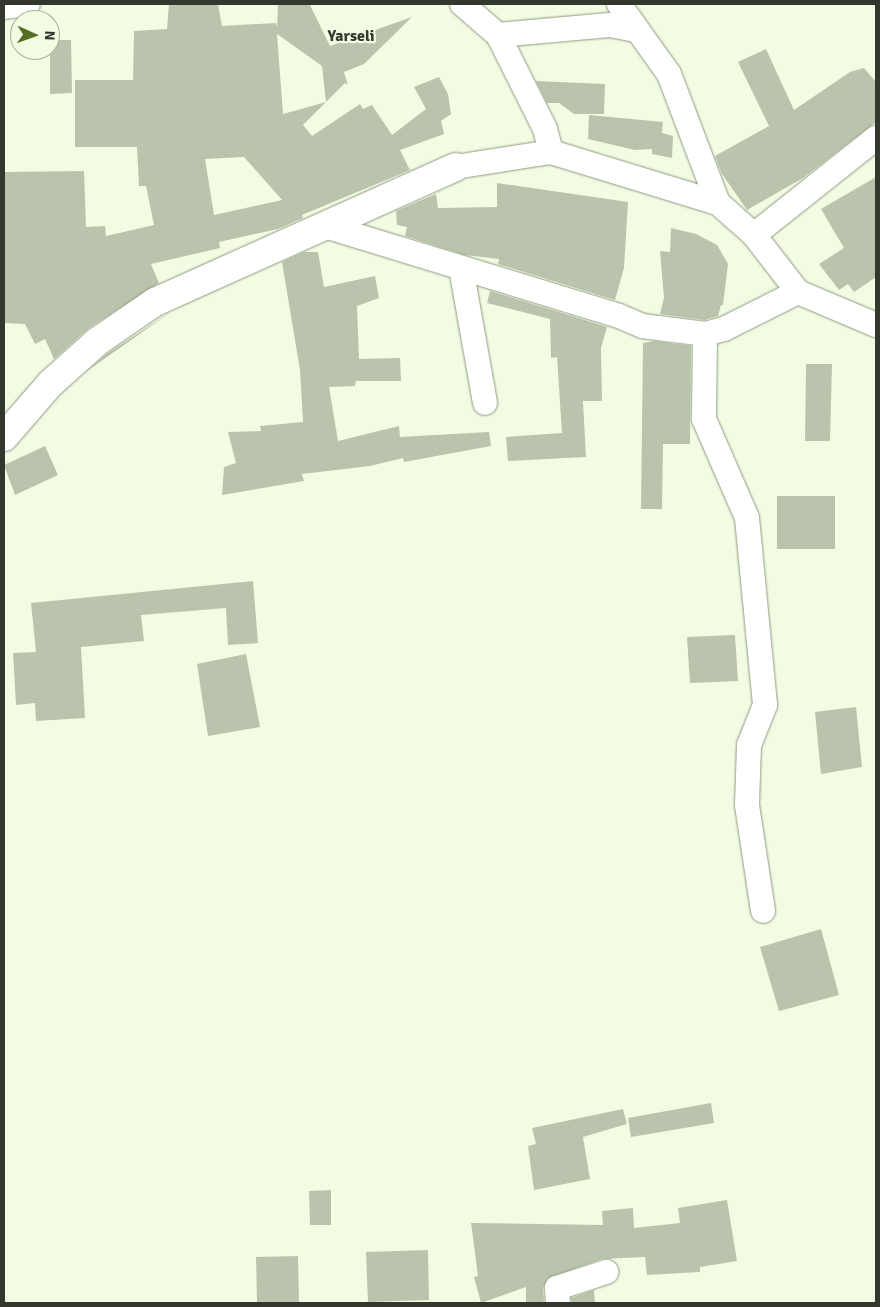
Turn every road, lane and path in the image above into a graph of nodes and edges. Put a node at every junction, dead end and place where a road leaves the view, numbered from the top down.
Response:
1 (28, 4) edge
2 (462, 4) edge
3 (619, 4) edge
4 (4, 7) edge
5 (636, 30) junction
6 (498, 35) junction
7 (871, 148) edge
8 (552, 152) junction
9 (455, 167) joint
10 (718, 203) junction
11 (325, 226) junction
12 (754, 235) junction
13 (461, 268) junction
14 (798, 292) junction
15 (876, 325) edge
16 (705, 334) junction
17 (485, 403) dead end
18 (4, 437) edge
19 (763, 911) dead end
20 (606, 1272) dead end
21 (558, 1303) edge

1 - 4 street
2 - 6 street
3 - 5 street
5 - 6 street
5 - 10 street
6 - 8 street
7 - 12 street
8 - 9 street
8 - 10 street
9 - 11 street
10 - 12 street
11 - 13 street
11 - 18 street
12 - 14 street
13 - 16 street
13 - 17 street
14 - 15 street
14 - 16 street
16 - 19 street
20 - 21 street

